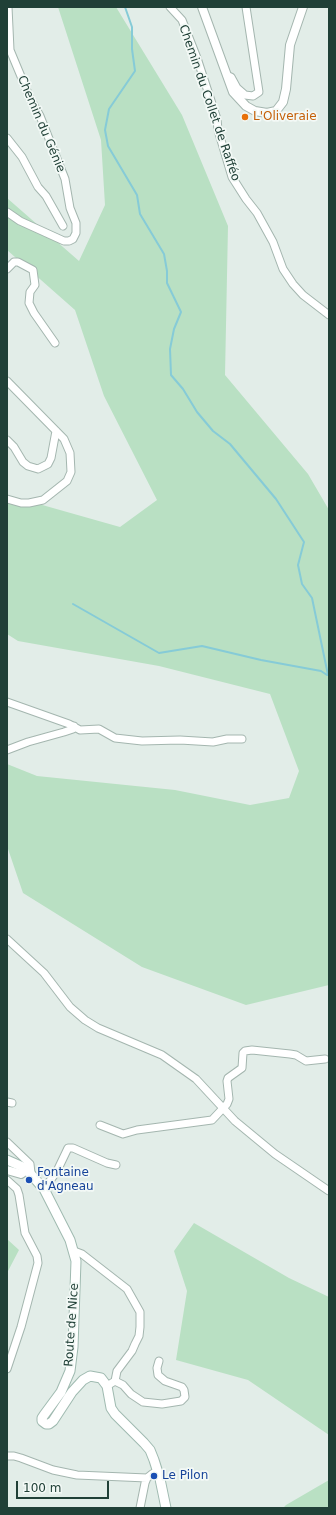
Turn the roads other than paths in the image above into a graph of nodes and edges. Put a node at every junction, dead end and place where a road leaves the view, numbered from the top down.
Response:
1 (8, 7) edge
2 (170, 7) edge
3 (202, 7) edge
4 (246, 7) edge
5 (304, 7) edge
6 (226, 76) junction
7 (7, 138) edge
8 (7, 212) edge
9 (63, 226) dead end
10 (7, 269) edge
11 (329, 315) edge
12 (55, 343) dead end
13 (7, 381) edge
14 (56, 431) junction
15 (7, 440) edge
16 (7, 499) edge
17 (7, 702) edge
18 (74, 726) junction
19 (242, 739) dead end
20 (7, 750) edge
21 (7, 939) edge
22 (325, 1059) dead end
23 (223, 1108) junction
24 (100, 1125) dead end
25 (7, 1142) edge
26 (7, 1160) edge
27 (116, 1165) dead end
28 (7, 1170) edge
29 (29, 1172) junction
30 (7, 1180) edge
31 (44, 1190) junction
32 (329, 1190) edge
33 (74, 1251) junction
34 (158, 1361) dead end
35 (7, 1369) edge
36 (111, 1384) junction
37 (7, 1456) edge
38 (158, 1471) junction
39 (147, 1478) junction
40 (140, 1508) edge
41 (166, 1508) edge

1 - 8 street, Chemin du Génie
2 - 11 street, Chemin du Collet de Rafféo
3 - 6 street
4 - 6 street
5 - 6 street
7 - 9 street
10 - 12 street
13 - 14 street
14 - 15 street
14 - 16 street
17 - 18 street
18 - 19 street
18 - 20 street
21 - 23 street
22 - 23 street
23 - 24 street
23 - 32 street
25 - 29 street
26 - 29 main road, Route de Nice
27 - 31 street
28 - 29 street
29 - 31 main road, Route de Nice
30 - 35 street
31 - 33 main road, Route de Nice
33 - 36 street
33 - 36 main road, Route de Nice
34 - 36 street
36 - 38 main road
37 - 39 street
38 - 39 street
38 - 41 main road
39 - 40 street

